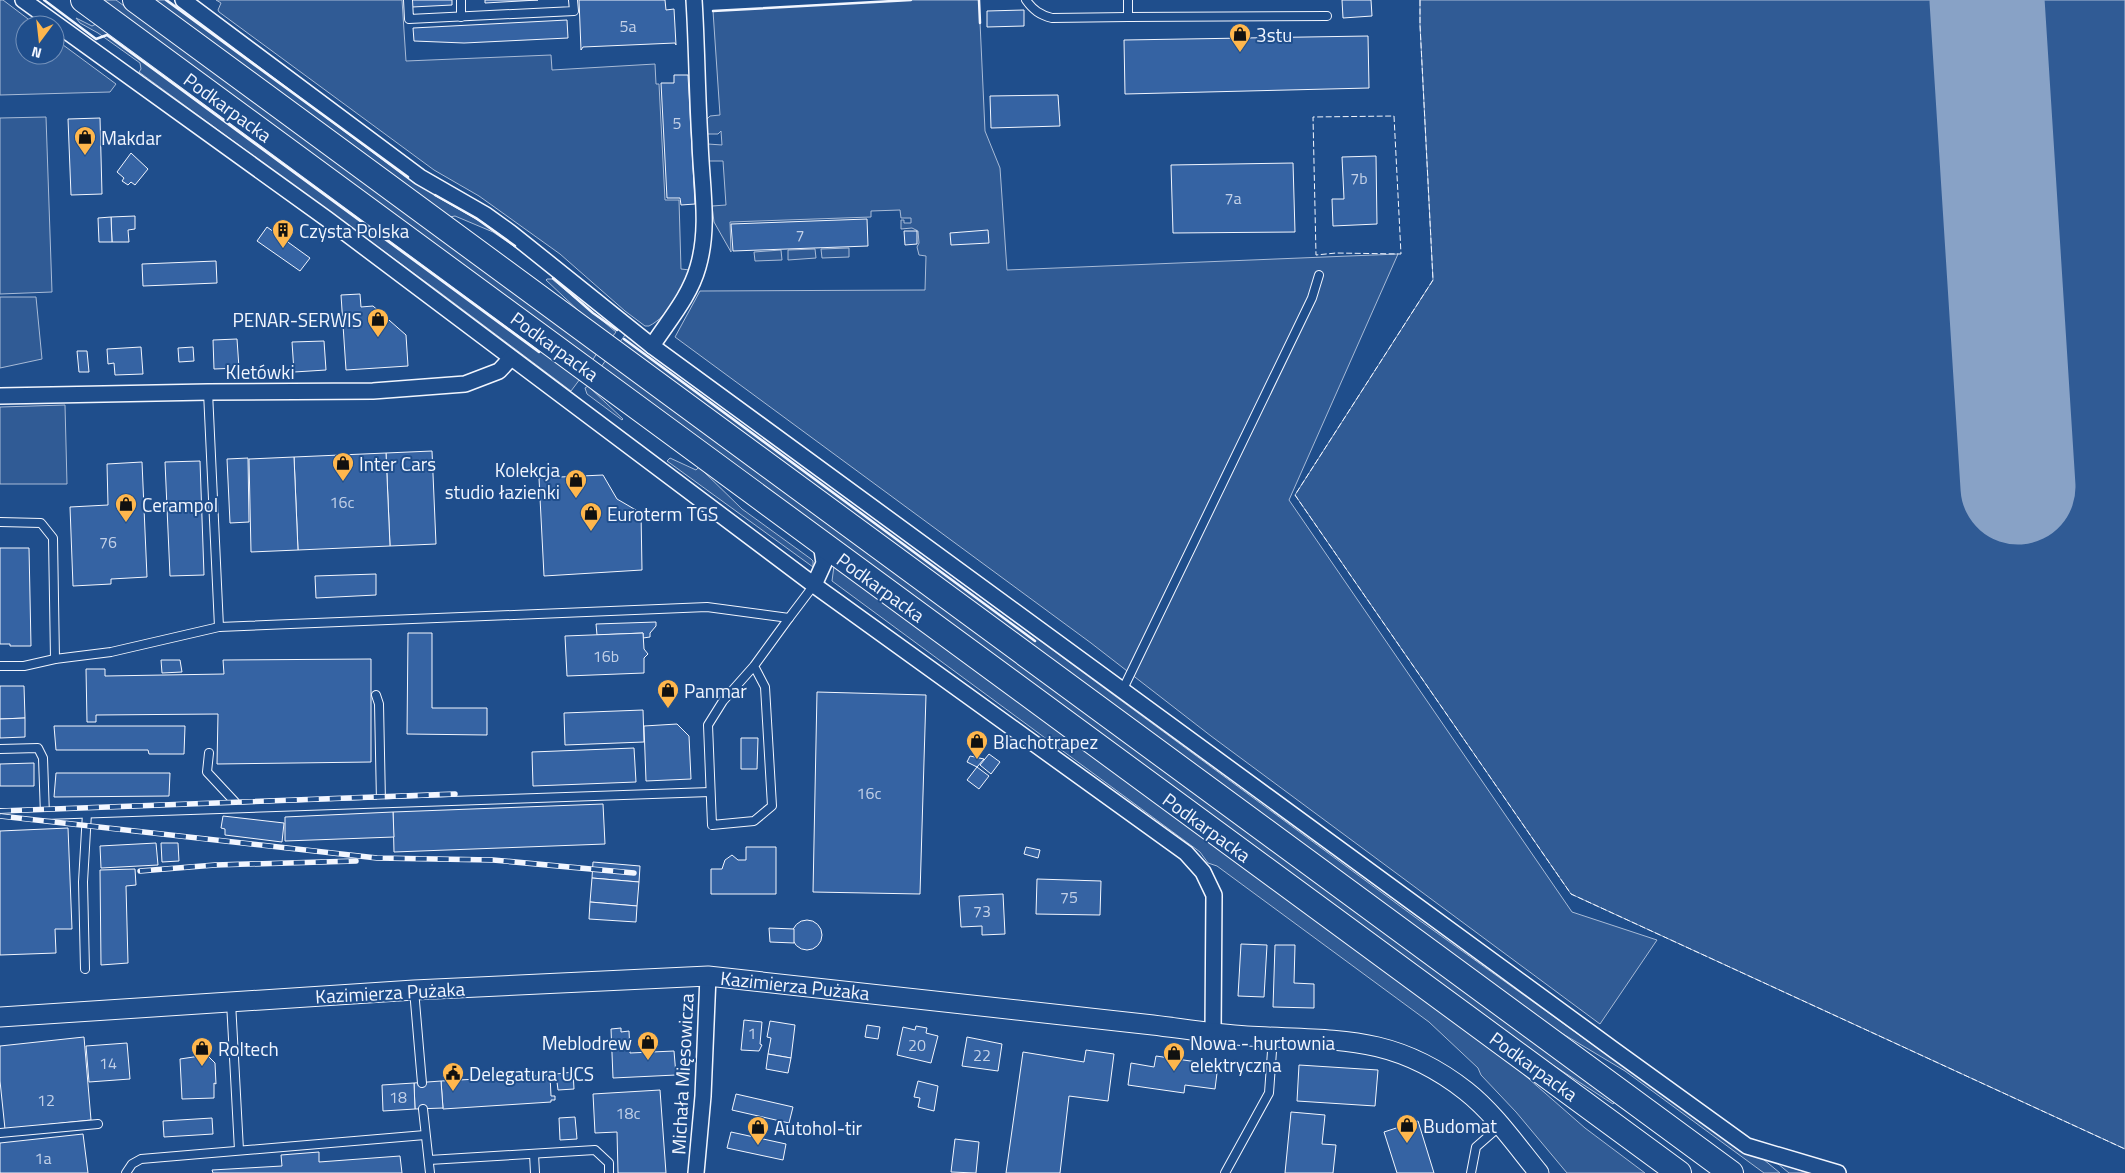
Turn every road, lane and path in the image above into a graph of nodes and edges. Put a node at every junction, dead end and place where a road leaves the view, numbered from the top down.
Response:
1 (23, 0) edge
2 (83, 0) edge
3 (135, 0) edge
4 (183, 0) edge
5 (408, 0) edge
6 (461, 0) edge
7 (573, 0) edge
8 (694, 0) edge
9 (1026, 0) edge
10 (1128, 0) edge
11 (1327, 16) dead end
12 (461, 17) junction
13 (1128, 17) junction
14 (1319, 275) dead end
15 (652, 346) junction
16 (511, 358) junction
17 (208, 392) junction
18 (0, 396) edge
19 (0, 522) edge
20 (821, 543) junction
21 (814, 585) junction
22 (789, 618) junction
23 (219, 627) junction
24 (55, 659) junction
25 (0, 666) edge
26 (754, 666) junction
27 (1124, 689) junction
28 (376, 696) dead end
29 (0, 749) edge
30 (209, 752) dead end
31 (710, 792) junction
32 (381, 802) junction
33 (235, 807) junction
34 (0, 813) edge
35 (87, 813) junction
36 (45, 815) junction
37 (85, 969) dead end
38 (708, 976) junction
39 (414, 990) junction
40 (232, 1002) junction
41 (0, 1017) edge
42 (1213, 1033) junction
43 (1273, 1037) junction
44 (422, 1082) dead end
45 (423, 1109) dead end
46 (98, 1124) dead end
47 (1500, 1126) junction
48 (0, 1133) edge
49 (425, 1135) junction
50 (239, 1150) junction
51 (534, 1154) junction
52 (429, 1160) junction
53 (126, 1173) edge
54 (430, 1173) edge
55 (535, 1173) edge
56 (609, 1173) edge
57 (696, 1173) edge
58 (1225, 1173) edge
59 (1471, 1173) edge
60 (1539, 1173) edge
61 (1679, 1173) edge
62 (1731, 1173) edge
63 (1838, 1173) edge

1 - 16 street
2 - 20 main road, Podkarpacka
3 - 62 main road, Podkarpacka
4 - 15 street
5 - 12 lane
6 - 12 lane
7 - 12 lane
8 - 15 street
9 - 13 lane
10 - 13 lane
11 - 13 lane
14 - 27 lane
15 - 27 street
16 - 17 street, Kletówki
16 - 21 street
17 - 18 street, Kletówki
17 - 23 lane
19 - 24 lane
20 - 21 street
20 - 61 main road, Podkarpacka
21 - 22 lane
21 - 42 street
22 - 23 lane
22 - 26 lane
23 - 24 lane
24 - 25 lane
26 - 31 lane
26 - 31 lane
27 - 63 street
28 - 32 lane
29 - 36 lane
30 - 33 lane
31 - 32 lane
32 - 33 lane
33 - 35 lane
34 - 36 lane
35 - 36 lane
35 - 37 lane
38 - 39 street, Kazimierza Pużaka
38 - 42 street, Kazimierza Pużaka
38 - 57 street, Michała Mięsowicza
39 - 40 street, Kazimierza Pużaka
39 - 44 lane
40 - 41 street, Kazimierza Pużaka
40 - 50 lane
42 - 43 street, Kazimierza Pużaka
43 - 47 street, Kazimierza Pużaka
43 - 58 lane
45 - 49 lane
46 - 48 lane
47 - 59 lane
47 - 60 street, Kazimierza Pużaka
49 - 50 lane
49 - 52 lane
50 - 53 lane
51 - 52 lane
51 - 55 lane
51 - 56 lane
52 - 54 lane

